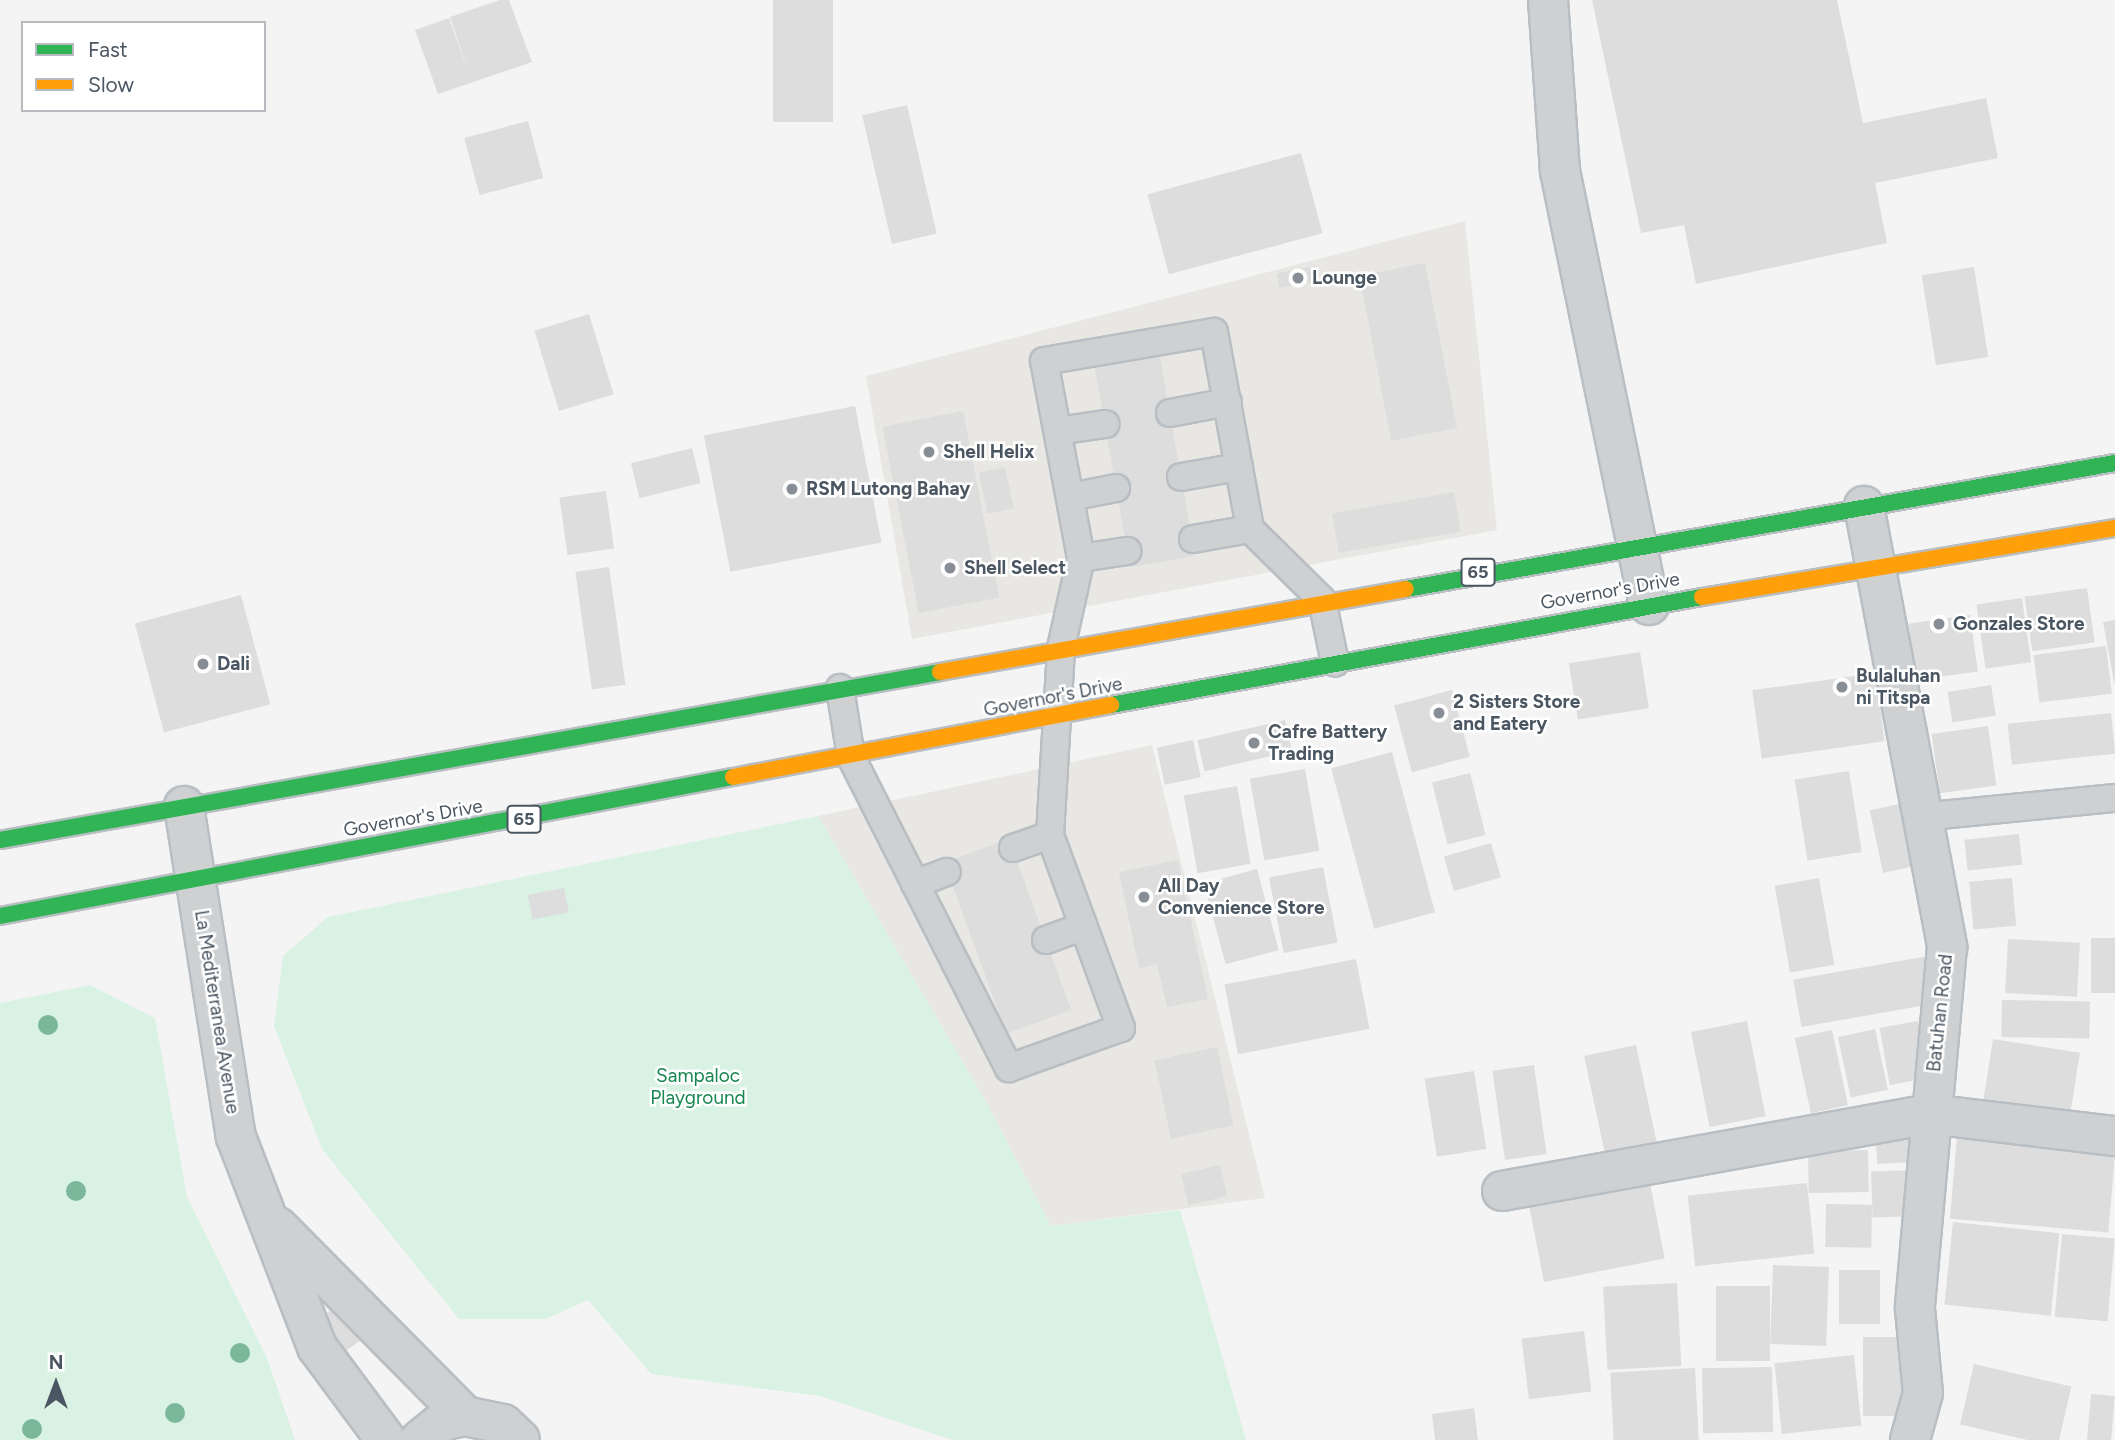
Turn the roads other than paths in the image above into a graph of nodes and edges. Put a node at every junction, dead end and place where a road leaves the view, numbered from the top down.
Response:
1 (1548, 0) edge
2 (1228, 402) junction
3 (1170, 412) dead end
4 (1105, 424) dead end
5 (1058, 431) junction
6 (2115, 463) edge
7 (1239, 467) junction
8 (1181, 477) dead end
9 (1116, 488) dead end
10 (1070, 497) junction
11 (1864, 506) junction
12 (2115, 528) edge
13 (1250, 529) junction
14 (1193, 540) dead end
15 (1634, 545) junction
16 (1127, 551) dead end
17 (1080, 558) junction
18 (1874, 568) junction
19 (1322, 600) junction
20 (1649, 605) junction
21 (1061, 649) junction
22 (1335, 663) junction
23 (839, 688) junction
24 (1061, 716) junction
25 (851, 757) junction
26 (2115, 798) edge
27 (184, 806) junction
28 (1920, 817) junction
29 (1050, 835) junction
30 (0, 840) edge
31 (1013, 848) dead end
32 (947, 872) dead end
33 (196, 879) junction
34 (915, 884) junction
35 (0, 916) edge
36 (1084, 926) junction
37 (1046, 940) dead end
38 (1930, 1114) junction
39 (2115, 1136) edge
40 (1502, 1191) dead end
41 (311, 1286) junction
42 (465, 1416) junction
43 (386, 1440) edge
44 (420, 1440) edge
45 (520, 1440) edge
46 (1910, 1440) edge

1 - 15 street
2 - 3 lane
2 - 5 lane
2 - 7 lane
4 - 5 lane
5 - 10 lane
6 - 11 highway, 65
7 - 8 lane
7 - 13 lane
9 - 10 lane
10 - 17 lane
11 - 15 highway, 65
11 - 18 street, Batuhan Road
12 - 18 highway, Governor's Drive / 65
13 - 14 lane
13 - 19 lane
15 - 19 highway, 65
15 - 20 street
16 - 17 lane
17 - 21 lane
18 - 20 highway, Governor's Drive / 65
18 - 28 street, Batuhan Road
19 - 21 highway, 65
19 - 22 lane
20 - 22 highway, Governor's Drive / 65
21 - 23 highway, 65
21 - 24 lane
22 - 24 highway, Governor's Drive / 65
23 - 25 lane
23 - 27 highway, 65
24 - 25 highway, Governor's Drive / 65
24 - 29 lane
25 - 33 highway, Governor's Drive / 65
25 - 34 lane
26 - 28 lane
27 - 30 highway, 65
27 - 33 street, La Mediterranea Avenue
28 - 38 street, Batuhan Road
29 - 31 lane
29 - 36 lane
32 - 34 lane
33 - 35 highway, Governor's Drive / 65
33 - 41 street, La Mediterranea Avenue
34 - 36 lane
36 - 37 lane
38 - 39 street
38 - 40 street
38 - 46 street, Batuhan Road
41 - 42 street, La Mediterranea Avenue
41 - 43 street, La Mediterranea Avenue
42 - 44 street
42 - 45 street

